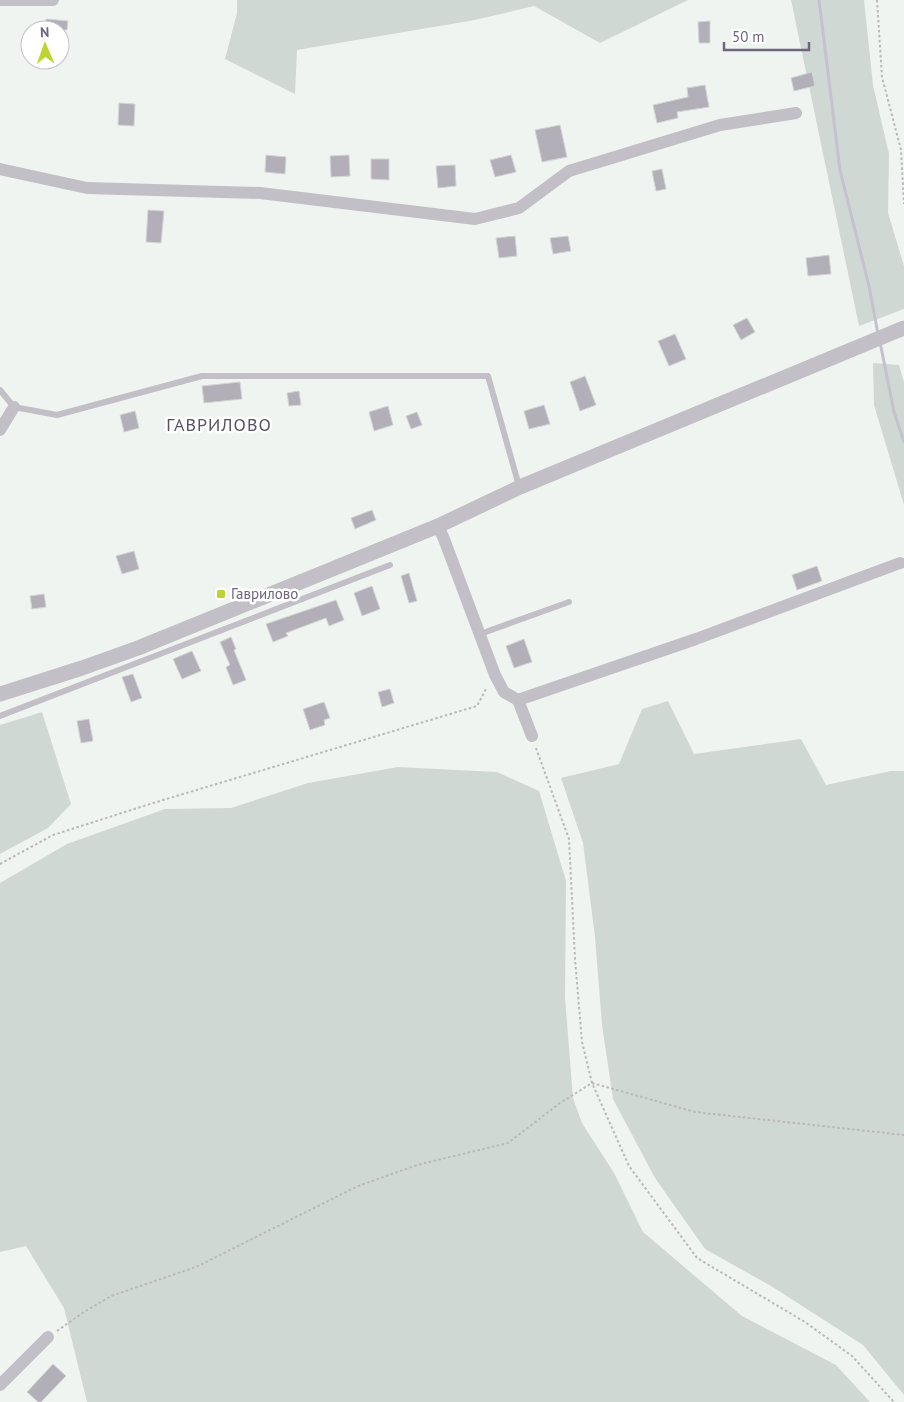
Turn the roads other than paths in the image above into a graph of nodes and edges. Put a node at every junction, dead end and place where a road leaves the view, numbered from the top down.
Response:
1 (0, 0) edge
2 (53, 0) edge
3 (796, 113) dead end
4 (0, 169) edge
5 (902, 329) edge
6 (0, 390) edge
7 (14, 407) junction
8 (0, 430) edge
9 (520, 488) junction
10 (438, 526) junction
11 (900, 562) dead end
12 (390, 565) dead end
13 (569, 602) dead end
14 (480, 634) junction
15 (0, 694) edge
16 (518, 700) junction
17 (0, 716) edge
18 (532, 736) road end
19 (48, 1337) road end
20 (0, 1385) edge

1 - 2 street
3 - 4 street
5 - 9 street
6 - 7 lane
7 - 8 street
7 - 9 lane
9 - 10 street
10 - 14 street
10 - 15 street
11 - 16 street
12 - 17 lane
13 - 14 lane
14 - 16 street
16 - 18 street
19 - 20 street

